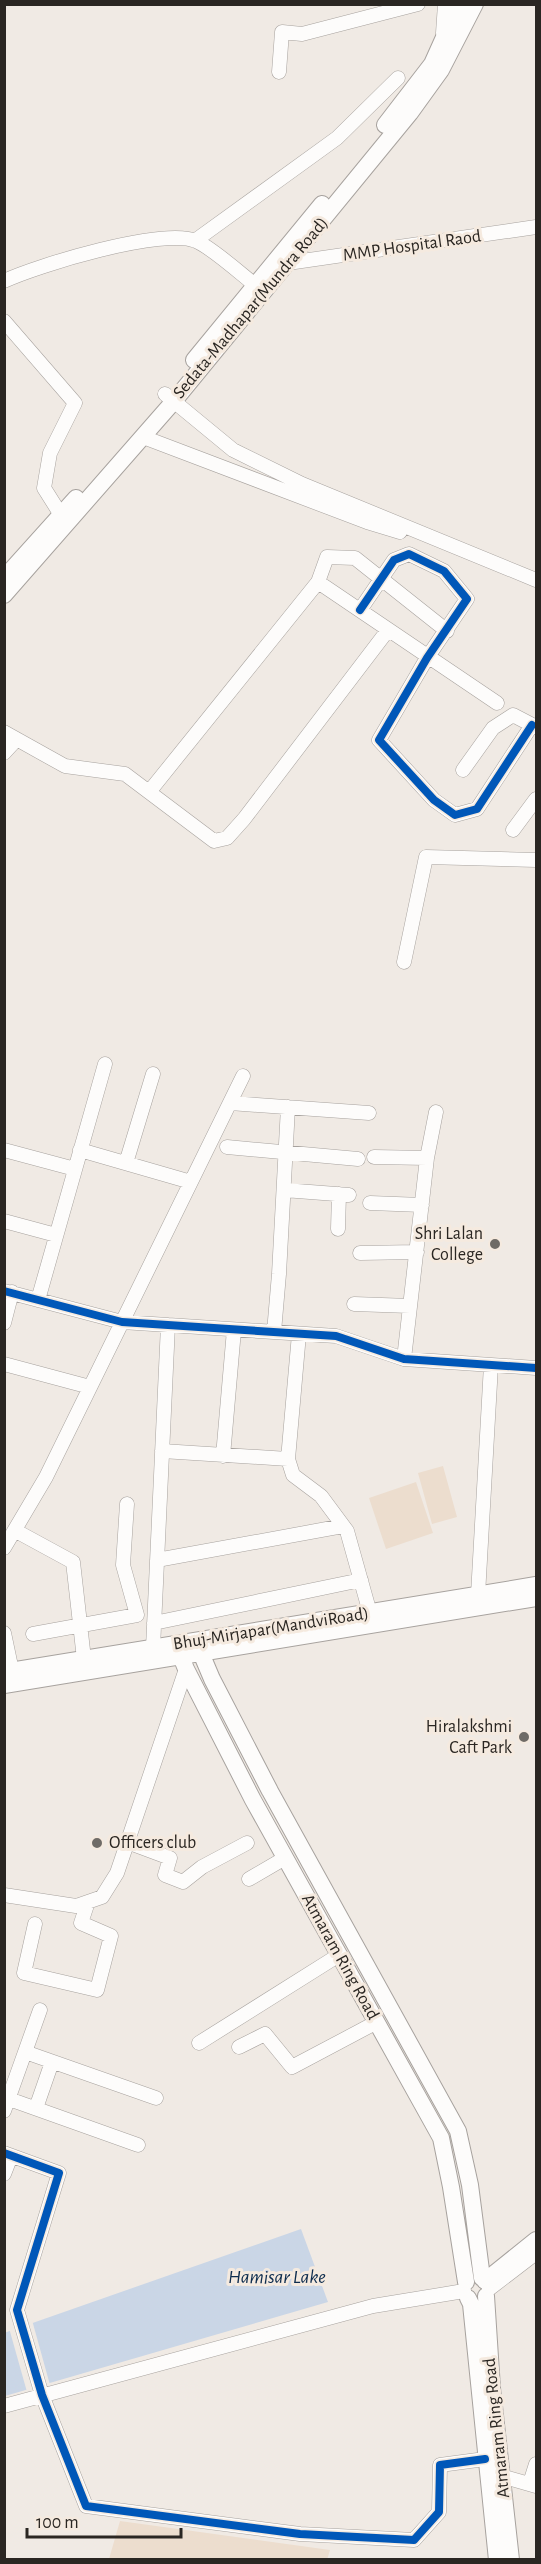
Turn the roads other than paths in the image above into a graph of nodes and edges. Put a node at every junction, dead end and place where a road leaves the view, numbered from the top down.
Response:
1 (418, 4) edge
2 (445, 4) edge
3 (459, 4) edge
4 (475, 4) edge
5 (441, 44) junction
6 (279, 72) dead end
7 (398, 78) dead end
8 (537, 227) edge
9 (196, 240) junction
10 (280, 264) junction
11 (4, 281) edge
12 (255, 285) junction
13 (4, 321) edge
14 (170, 398) junction
15 (143, 437) junction
16 (61, 515) junction
17 (484, 558) junction
18 (4, 578) edge
19 (379, 578) junction
20 (537, 580) edge
21 (318, 582) junction
22 (4, 596) edge
23 (360, 610) junction
24 (388, 630) junction
25 (447, 631) junction
26 (427, 658) junction
27 (497, 703) dead end
28 (535, 726) edge
29 (10, 736) edge
30 (4, 753) edge
31 (463, 771) dead end
32 (149, 792) junction
33 (537, 799) edge
34 (513, 830) dead end
35 (537, 860) edge
36 (404, 962) dead end
37 (105, 1064) dead end
38 (153, 1074) dead end
39 (243, 1076) dead end
40 (230, 1103) junction
41 (288, 1107) junction
42 (436, 1112) dead end
43 (369, 1113) dead end
44 (227, 1147) dead end
45 (4, 1150) edge
46 (80, 1150) junction
47 (286, 1153) junction
48 (374, 1157) dead end
49 (427, 1158) junction
50 (358, 1159) dead end
51 (126, 1163) junction
52 (75, 1169) junction
53 (191, 1182) junction
54 (284, 1190) junction
55 (370, 1203) dead end
56 (422, 1205) junction
57 (4, 1221) edge
58 (338, 1229) dead end
59 (56, 1234) junction
60 (417, 1252) junction
61 (360, 1253) dead end
62 (8, 1291) edge
63 (38, 1300) junction
64 (354, 1304) dead end
65 (410, 1306) junction
66 (122, 1322) junction
67 (4, 1323) edge
68 (168, 1325) junction
69 (234, 1330) junction
70 (274, 1332) junction
71 (299, 1334) junction
72 (404, 1359) junction
73 (4, 1364) edge
74 (491, 1365) junction
75 (537, 1368) edge
76 (90, 1387) junction
77 (162, 1451) junction
78 (223, 1456) junction
79 (288, 1459) junction
80 (127, 1504) dead end
81 (343, 1526) junction
82 (16, 1531) junction
83 (4, 1548) edge
84 (157, 1560) junction
85 (361, 1580) junction
86 (537, 1585) edge
87 (478, 1595) junction
88 (537, 1598) edge
89 (370, 1613) junction
90 (154, 1623) junction
91 (80, 1625) junction
92 (4, 1633) edge
93 (33, 1634) dead end
94 (199, 1647) junction
95 (153, 1648) junction
96 (181, 1657) junction
97 (84, 1659) junction
98 (7, 1676) edge
99 (127, 1842) junction
100 (247, 1843) dead end
101 (285, 1858) junction
102 (249, 1880) dead end
103 (4, 1895) edge
104 (88, 1902) junction
105 (35, 1924) dead end
106 (339, 1955) junction
107 (40, 2010) dead end
108 (377, 2022) junction
109 (199, 2043) dead end
110 (239, 2047) dead end
111 (25, 2052) junction
112 (52, 2062) junction
113 (156, 2098) dead end
114 (7, 2105) edge
115 (36, 2108) junction
116 (138, 2145) dead end
117 (8, 2154) edge
118 (4, 2174) edge
119 (537, 2240) edge
120 (537, 2253) edge
121 (477, 2288) junction
122 (11, 2307) edge
123 (42, 2395) junction
124 (4, 2406) edge
125 (485, 2459) junction
126 (537, 2464) edge
127 (501, 2476) junction
128 (533, 2485) edge
129 (497, 2559) edge
130 (511, 2559) edge

1 - 6 street
2 - 5 street
3 - 5 main road, Sedata-Madhapar(Mundra Road)
4 - 10 main road, Sedata-Madhapar(Mundra Road)
5 - 10 main road, Sedata-Madhapar(Mundra Road)
7 - 9 street
8 - 10 street, MMP Hospital Raod
9 - 11 street
9 - 12 street
10 - 12 main road, Sedata-Madhapar(Mundra Road)
10 - 14 main road, Sedata-Madhapar(Mundra Road)
12 - 14 main road, Sedata-Madhapar(Mundra Road)
13 - 16 street
14 - 15 main road, Sedata-Madhapar(Mundra Road)
14 - 16 main road, Sedata-Madhapar(Mundra Road)
14 - 17 street
15 - 17 street
15 - 22 main road, Sedata-Madhapar(Mundra Road)
16 - 18 main road, Sedata-Madhapar(Mundra Road)
17 - 20 street
19 - 21 street
19 - 23 street
19 - 25 street
19 - 25 street
21 - 23 street
21 - 32 street
23 - 24 street
24 - 26 street
24 - 32 street
25 - 26 street
26 - 27 street
26 - 28 street
28 - 31 street
29 - 30 street
29 - 32 street
33 - 34 street
35 - 36 street
37 - 46 street
38 - 51 street
39 - 40 street
40 - 41 street
40 - 53 street
41 - 43 street
41 - 47 street
42 - 49 street
44 - 47 street
45 - 52 street
46 - 51 street
46 - 52 street
47 - 50 street
47 - 54 street
48 - 49 street
49 - 56 street
51 - 53 street
52 - 59 street
53 - 66 street
54 - 58 street
54 - 70 street
55 - 56 street
56 - 60 street
57 - 59 street
59 - 63 street
60 - 61 street
60 - 65 street
62 - 63 street
62 - 67 street
63 - 66 street
64 - 65 street
65 - 72 street
66 - 68 street
66 - 76 street
68 - 69 street
68 - 77 street
69 - 70 street
69 - 78 street
70 - 71 street
71 - 72 street
71 - 79 street
72 - 74 street
73 - 76 street
74 - 75 street
74 - 87 street
76 - 82 street
77 - 78 street
77 - 84 street
78 - 79 street
79 - 81 street
80 - 91 street
81 - 84 street
81 - 85 street
82 - 83 street
82 - 91 street
84 - 90 street
85 - 89 street
85 - 90 street
86 - 87 main road, Bhuj-Mirjapar(MandviRoad)
87 - 89 main road, Bhuj-Mirjapar(MandviRoad)
88 - 94 main road, Bhuj-Mirjapar(MandviRoad)
89 - 94 main road, Bhuj-Mirjapar(MandviRoad)
90 - 95 street
91 - 93 street
91 - 97 street
92 - 98 street
94 - 96 main road, Bhuj-Mirjapar(MandviRoad)
94 - 121 main road, Atmaram Ring Road
95 - 96 main road, Bhuj-Mirjapar(MandviRoad)
95 - 97 main road, Bhuj-Mirjapar(MandviRoad)
96 - 98 main road, Bhuj-Mirjapar(MandviRoad)
96 - 99 street
96 - 101 main road, Atmaram Ring Road
97 - 98 main road, Bhuj-Mirjapar(MandviRoad)
99 - 100 street
99 - 104 street
101 - 102 street
101 - 106 main road, Atmaram Ring Road
103 - 104 street
104 - 105 street
106 - 108 main road, Atmaram Ring Road
106 - 109 street
107 - 111 street
108 - 110 street
108 - 121 main road, Atmaram Ring Road
111 - 112 street
111 - 114 street
112 - 113 street
112 - 115 street
114 - 115 street
115 - 116 street
117 - 118 street
117 - 122 street
119 - 121 main road
120 - 121 street
121 - 123 street
121 - 125 main road, Atmaram Ring Road
121 - 127 main road, Atmaram Ring Road
122 - 123 street
123 - 124 street
123 - 125 street
125 - 129 main road, Atmaram Ring Road
126 - 128 street
127 - 128 street
127 - 130 main road, Atmaram Ring Road

